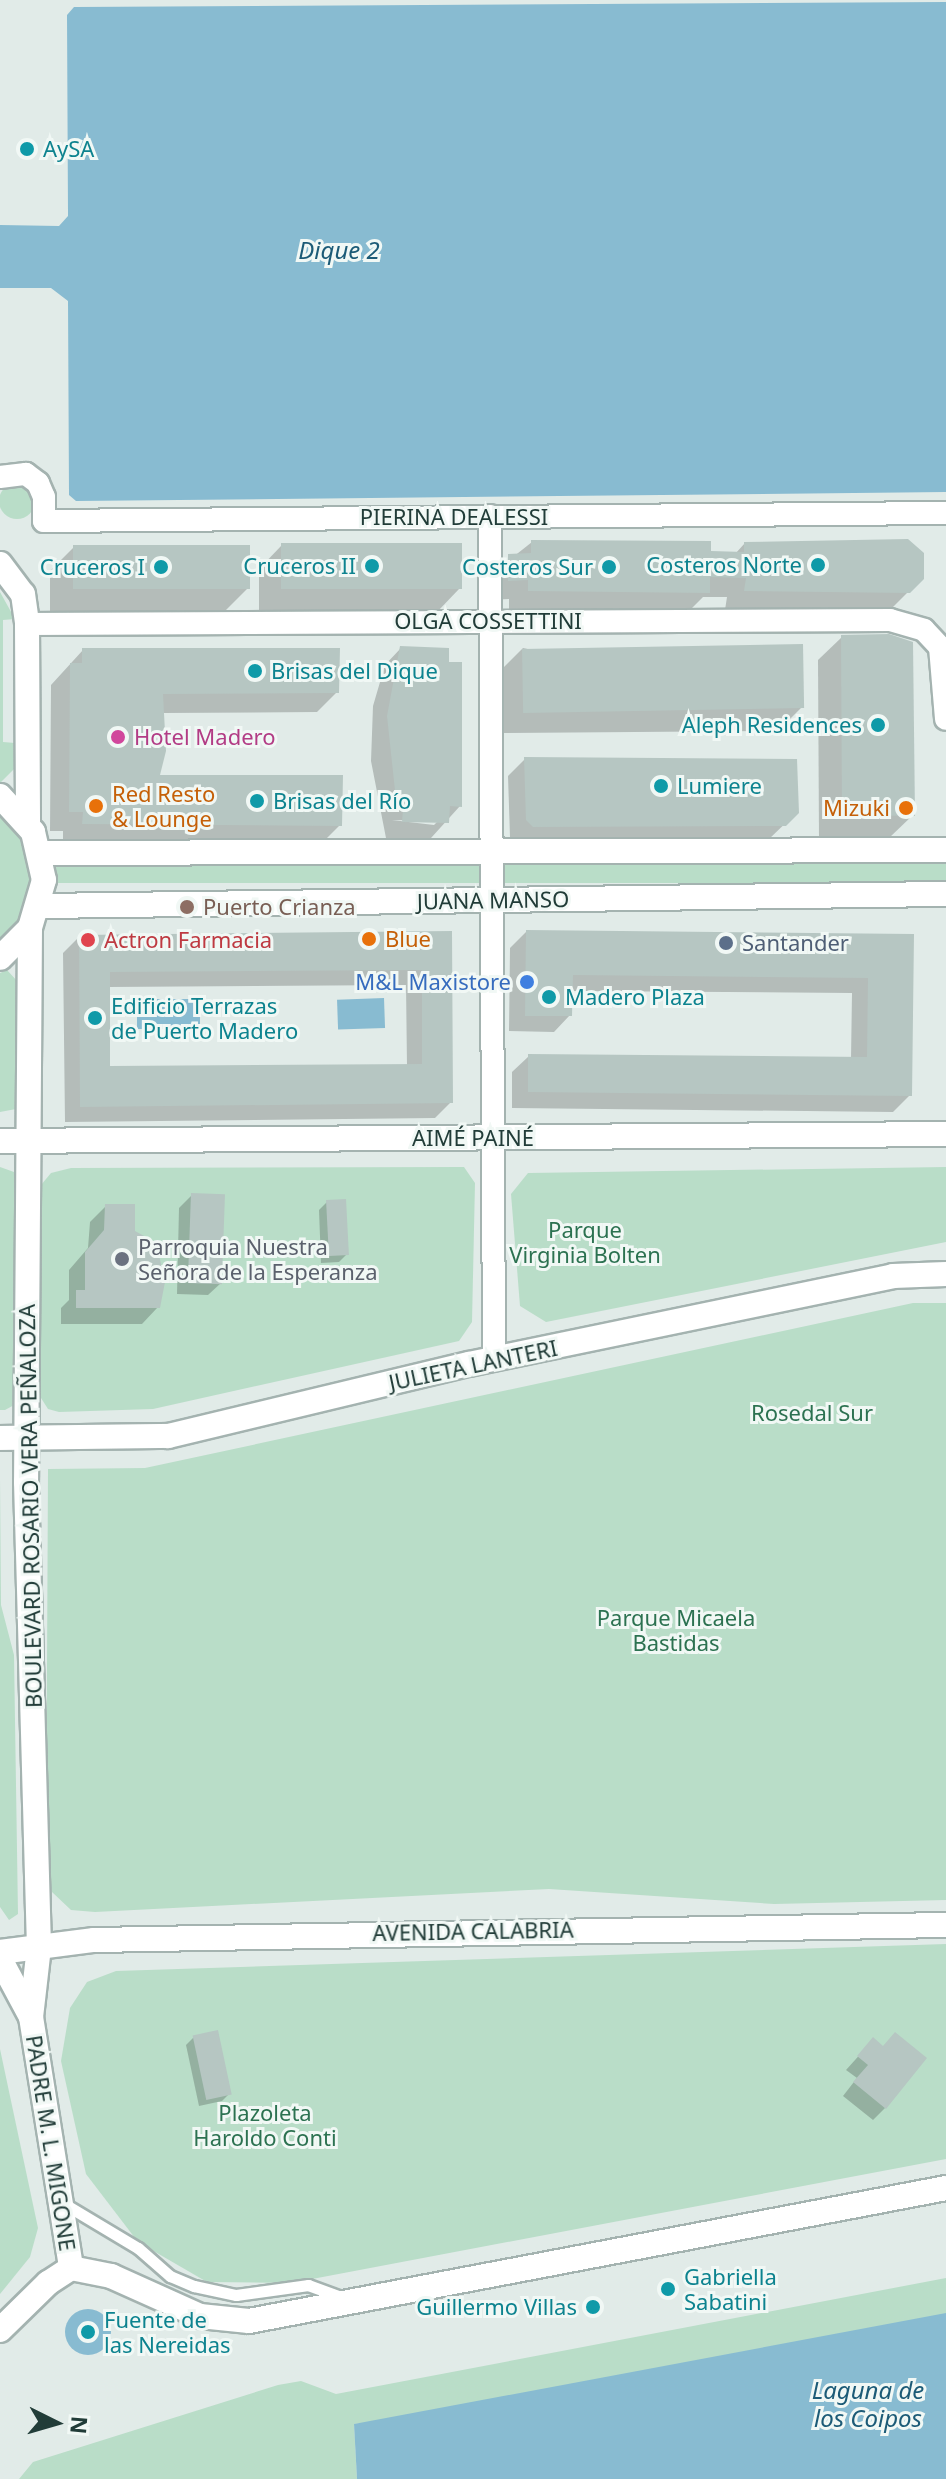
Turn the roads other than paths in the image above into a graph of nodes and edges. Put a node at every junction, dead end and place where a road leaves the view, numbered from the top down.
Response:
1 (0, 477) edge
2 (946, 513) edge
3 (490, 516) junction
4 (0, 564) edge
5 (489, 620) junction
6 (27, 624) junction
7 (946, 719) edge
8 (0, 796) edge
9 (28, 823) junction
10 (491, 850) junction
11 (946, 850) edge
12 (41, 853) junction
13 (946, 894) edge
14 (492, 900) junction
15 (35, 917) junction
16 (0, 958) edge
17 (946, 1134) edge
18 (492, 1138) junction
19 (26, 1140) junction
20 (0, 1141) edge
21 (946, 1274) edge
22 (494, 1359) junction
23 (0, 1438) edge
24 (27, 1438) junction
25 (946, 1925) edge
26 (39, 1947) junction
27 (0, 1952) edge
28 (0, 1959) edge
29 (31, 2017) junction
30 (946, 2188) edge
31 (59, 2200) junction
32 (71, 2268) junction
33 (358, 2304) junction
34 (0, 2330) edge

1 - 3 street, PIERINA DEALESSI
2 - 3 street, PIERINA DEALESSI
3 - 5 street
4 - 6 main road
5 - 6 street, OLGA COSSETTINI
5 - 7 street, OLGA COSSETTINI
5 - 10 street
6 - 9 main road
8 - 9 main road
9 - 12 main road
10 - 11 main road
10 - 12 main road
10 - 14 street
12 - 15 main road
13 - 14 main road, JUANA MANSO
14 - 15 main road, JUANA MANSO
14 - 18 street
15 - 16 main road
15 - 19 main road, BOULEVARD ROSARIO VERA PEÑALOZA
17 - 18 main road, AIMÉ PAINÉ
18 - 19 main road, AIMÉ PAINÉ
18 - 22 street
19 - 20 main road, AIMÉ PAINÉ
19 - 24 main road, BOULEVARD ROSARIO VERA PEÑALOZA
21 - 22 main road, JULIETA LANTERI
22 - 24 main road, JULIETA LANTERI
23 - 24 main road, JULIETA LANTERI
24 - 26 main road, BOULEVARD ROSARIO VERA PEÑALOZA
25 - 26 main road, AVENIDA CALABRIA
26 - 27 main road, AVENIDA CALABRIA
26 - 29 main road, BOULEVARD ROSARIO VERA PEÑALOZA
28 - 29 main road
29 - 31 main road, PADRE M. L. MIGONE
30 - 33 main road
31 - 32 main road, PADRE M. L. MIGONE
31 - 33 lane
32 - 33 main road
32 - 34 main road

